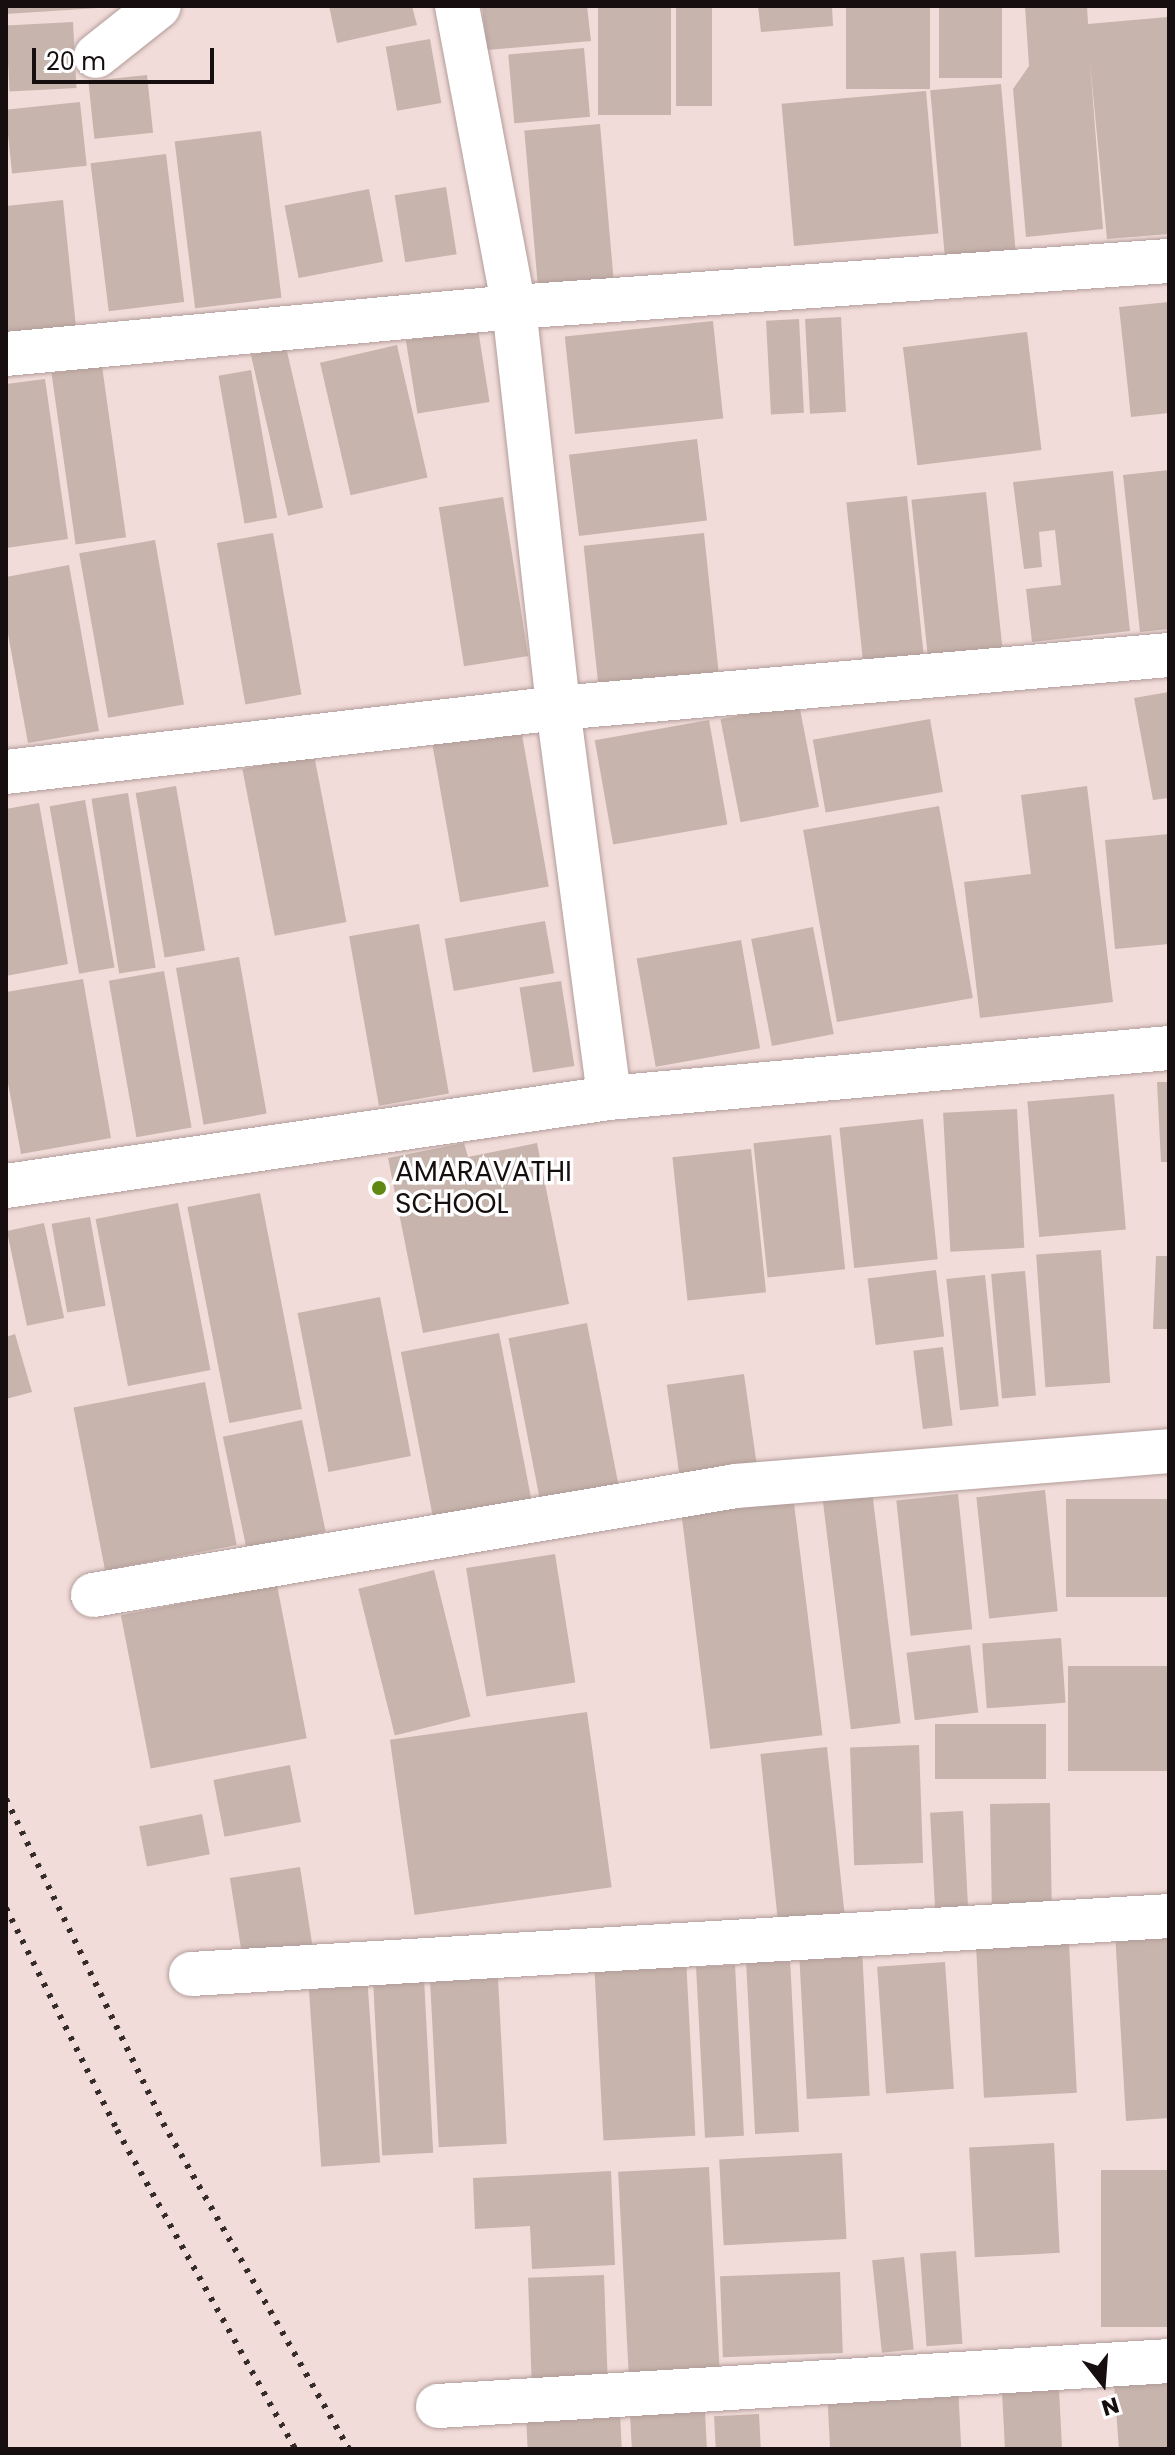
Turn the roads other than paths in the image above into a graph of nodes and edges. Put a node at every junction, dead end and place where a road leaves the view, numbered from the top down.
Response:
1 (159, 6) edge
2 (457, 6) edge
3 (96, 56) dead end
4 (1169, 261) edge
5 (514, 307) junction
6 (6, 354) edge
7 (1169, 655) edge
8 (558, 708) junction
9 (6, 772) edge
10 (1169, 1048) edge
11 (609, 1098) junction
12 (6, 1186) edge
13 (1169, 1451) edge
14 (93, 1595) dead end
15 (1169, 1916) edge
16 (191, 1974) dead end
17 (1169, 2361) edge
18 (438, 2406) dead end

1 - 3 street
2 - 5 street
4 - 5 street
5 - 6 street
5 - 8 street
7 - 8 street
8 - 9 street
8 - 11 street
10 - 11 street
11 - 12 street
13 - 14 street
15 - 16 street
17 - 18 street

